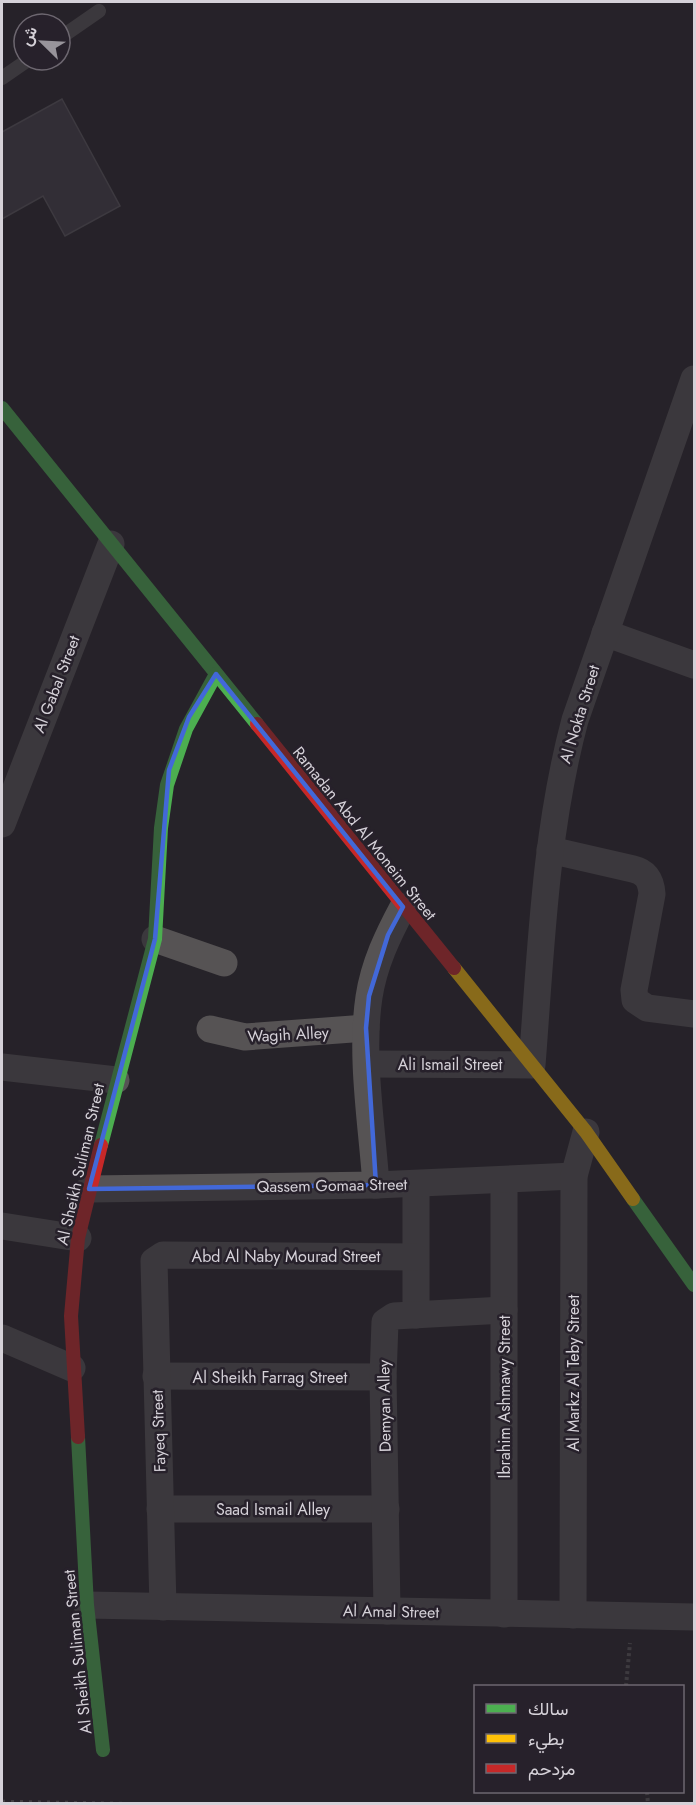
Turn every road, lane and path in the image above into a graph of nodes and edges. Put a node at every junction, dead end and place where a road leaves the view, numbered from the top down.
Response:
1 (99, 11) dead end
2 (72, 30) edge
3 (694, 379) edge
4 (2, 408) edge
5 (686, 432) edge
6 (111, 544) junction
7 (605, 633) junction
8 (694, 665) edge
9 (216, 674) junction
10 (2, 824) edge
11 (550, 850) junction
12 (403, 907) junction
13 (155, 939) junction
14 (224, 963) dead end
15 (694, 1014) edge
16 (366, 1028) junction
17 (210, 1029) dead end
18 (368, 1064) junction
19 (532, 1065) junction
20 (2, 1067) edge
21 (116, 1080) junction
22 (586, 1132) junction
23 (574, 1176) junction
24 (504, 1180) junction
25 (416, 1184) junction
26 (376, 1185) junction
27 (89, 1189) junction
28 (2, 1226) edge
29 (78, 1238) junction
30 (158, 1257) joint
31 (415, 1257) junction
32 (694, 1285) edge
33 (504, 1310) junction
34 (416, 1315) junction
35 (2, 1338) edge
36 (72, 1368) junction
37 (156, 1376) junction
38 (383, 1377) junction
39 (160, 1509) junction
40 (386, 1509) junction
41 (87, 1605) junction
42 (163, 1607) junction
43 (387, 1611) junction
44 (504, 1614) junction
45 (573, 1615) junction
46 (632, 1616) junction
47 (694, 1617) edge
48 (626, 1685) edge
49 (103, 1750) dead end

1 - 2 lane
3 - 5 street, Al Nokta Street
4 - 6 street, Ramadan Abd Al Moneim Street
5 - 7 street, Al Nokta Street
6 - 9 street, Ramadan Abd Al Moneim Street
6 - 10 street, Al Gabal Street
7 - 8 street
7 - 11 street, Al Nokta Street
9 - 12 street, Ramadan Abd Al Moneim Street
9 - 13 street, Al Sheikh Suliman Street
11 - 15 street
11 - 19 street, Al Nokta Street
12 - 16 street
12 - 19 street, Ramadan Abd Al Moneim Street
13 - 14 street
13 - 21 street, Al Sheikh Suliman Street
16 - 17 street, Wagih Alley
16 - 18 street
18 - 19 street, Ali Ismail Street
18 - 26 street
19 - 22 street, Ramadan Abd Al Moneim Street
20 - 21 street
21 - 27 street, Al Sheikh Suliman Street
22 - 23 street, Al Markz Al Teby Street
22 - 32 street, Ramadan Abd Al Moneim Street
23 - 24 street, Qassem Gomaa Street
23 - 45 street, Al Markz Al Teby Street
24 - 25 street, Qassem Gomaa Street
24 - 33 street, Ibrahim Ashmawy Street
25 - 26 street, Qassem Gomaa Street
25 - 31 street
26 - 27 street, Qassem Gomaa Street
27 - 29 street, Al Sheikh Suliman Street
28 - 29 street
29 - 36 street, Al Sheikh Suliman Street
30 - 31 street, Abd Al Naby Mourad Street
30 - 37 street, Fayeq Street
31 - 34 street
33 - 34 street, Demyan Alley
33 - 44 street, Ibrahim Ashmawy Street
34 - 38 street, Demyan Alley
35 - 36 street
36 - 41 street, Al Sheikh Suliman Street
37 - 38 street, Al Sheikh Farrag Street
37 - 39 street, Fayeq Street
38 - 40 street, Demyan Alley
39 - 40 street, Saad Ismail Alley
39 - 42 street, Fayeq Street
40 - 43 street, Demyan Alley
41 - 42 street, Al Amal Street
41 - 49 street, Al Sheikh Suliman Street
42 - 43 street, Al Amal Street
43 - 44 street, Al Amal Street
44 - 45 street, Al Amal Street
45 - 46 street, Al Amal Street
46 - 47 street, Al Amal Street
46 - 48 path

